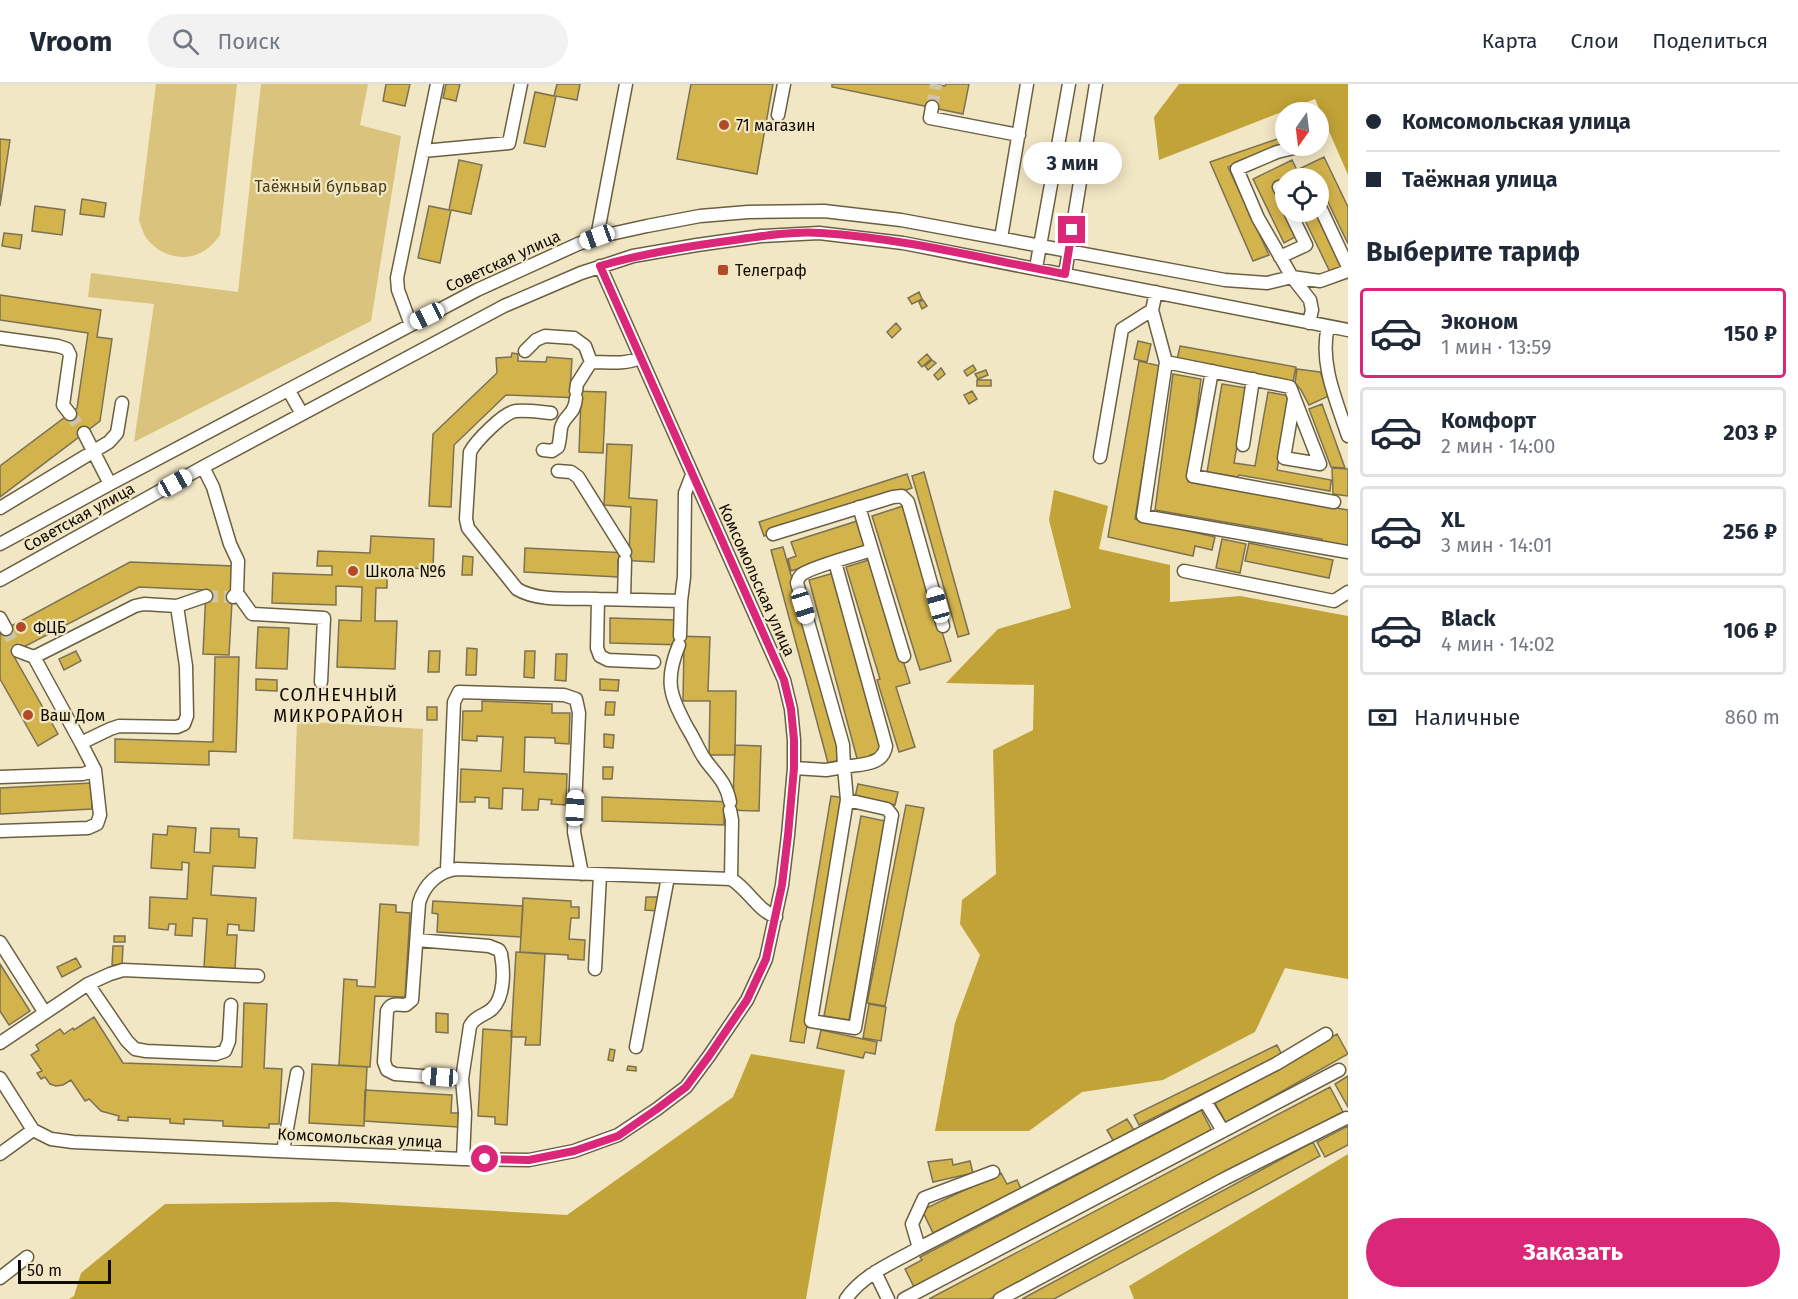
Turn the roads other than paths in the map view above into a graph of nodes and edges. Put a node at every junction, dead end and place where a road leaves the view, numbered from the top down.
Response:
1 (437, 84) edge
2 (521, 84) edge
3 (626, 84) edge
4 (784, 84) edge
5 (1028, 84) edge
6 (1069, 84) edge
7 (1096, 84) edge
8 (932, 107) dead end
9 (778, 115) dead end
10 (1018, 135) junction
11 (423, 151) junction
12 (1275, 153) edge
13 (1295, 222) edge
14 (1327, 222) edge
15 (597, 237) junction
16 (1001, 238) junction
17 (1040, 245) junction
18 (1068, 251) junction
19 (1280, 257) junction
20 (600, 266) junction
21 (1036, 268) junction
22 (1348, 269) edge
23 (1065, 274) junction
24 (1292, 277) junction
25 (1156, 292) junction
26 (1152, 310) junction
27 (1309, 323) junction
28 (411, 325) junction
29 (1328, 327) junction
30 (1348, 330) edge
31 (0, 338) edge
32 (525, 351) dead end
33 (640, 358) junction
34 (591, 362) junction
35 (1166, 362) junction
36 (1212, 371) junction
37 (1253, 379) junction
38 (289, 391) junction
39 (1294, 399) junction
40 (122, 403) dead end
41 (551, 413) dead end
42 (70, 414) tunnel mouth
43 (302, 414) junction
44 (84, 433) tunnel mouth
45 (1348, 436) edge
46 (1242, 445) dead end
47 (543, 450) dead end
48 (94, 452) junction
49 (1100, 457) dead end
50 (203, 467) junction
51 (558, 471) dead end
52 (693, 475) junction
53 (110, 484) junction
54 (1334, 502) dead end
55 (859, 507) junction
56 (0, 508) edge
57 (773, 534) dead end
58 (0, 544) edge
59 (872, 550) junction
60 (1348, 552) edge
61 (835, 562) junction
62 (1184, 571) dead end
63 (0, 580) edge
64 (1348, 592) edge
65 (206, 596) tunnel mouth
66 (598, 599) junction
67 (624, 599) junction
68 (681, 601) junction
69 (177, 606) junction
70 (943, 626) dead end
71 (18, 651) tunnel mouth
72 (904, 656) dead end
73 (34, 657) junction
74 (654, 662) dead end
75 (321, 682) dead end
76 (81, 743) junction
77 (844, 767) junction
78 (794, 768) junction
79 (95, 770) junction
80 (0, 777) edge
81 (847, 800) junction
82 (0, 831) edge
83 (447, 870) junction
84 (582, 874) junction
85 (600, 875) junction
86 (668, 877) junction
87 (731, 879) junction
88 (776, 917) junction
89 (417, 940) junction
90 (0, 942) edge
91 (595, 969) dead end
92 (258, 976) dead end
93 (88, 984) junction
94 (231, 1005) dead end
95 (45, 1012) junction
96 (1326, 1034) dead end
97 (0, 1043) edge
98 (636, 1047) dead end
99 (1339, 1070) dead end
100 (297, 1072) dead end
101 (0, 1078) edge
102 (462, 1079) junction
103 (11, 1096) junction
104 (1205, 1101) junction
105 (0, 1103) edge
106 (1346, 1118) dead end
107 (33, 1130) junction
108 (1222, 1131) junction
109 (283, 1151) junction
110 (0, 1154) edge
111 (463, 1159) junction
112 (993, 1172) dead end
113 (919, 1248) junction
114 (27, 1257) dead end
115 (875, 1272) junction
116 (0, 1278) edge
117 (846, 1299) edge
118 (888, 1299) edge
119 (904, 1299) edge
120 (1000, 1299) edge

1 - 11 street
2 - 11 street
3 - 15 street
4 - 9 street
5 - 10 street
6 - 17 street
7 - 18 street
8 - 10 street
10 - 16 street
11 - 28 street
12 - 19 street
13 - 19 street
14 - 22 street
15 - 16 street, Советская улица
15 - 28 street, Советская улица
16 - 17 street, Советская улица
17 - 18 street, Советская улица
17 - 21 street
18 - 23 street
18 - 24 street, Советская улица
19 - 24 street
20 - 21 street, Советская улица
20 - 33 street, Комсомольская улица
20 - 43 street, Советская улица
21 - 23 street, Советская улица
22 - 24 street, Советская улица
23 - 25 street, Советская улица
24 - 27 street
25 - 26 street
25 - 27 street, Советская улица
26 - 35 street
26 - 49 street
27 - 29 street, Советская улица
28 - 38 street, Советская улица
29 - 30 street, Советская улица
29 - 45 street
31 - 42 street
32 - 34 street
33 - 34 street
33 - 52 street, Комсомольская улица
34 - 47 street
35 - 36 street
35 - 60 street
36 - 37 street
36 - 54 street
37 - 39 street
37 - 46 street
38 - 43 street
38 - 53 street, Советская улица
39 - 39 street
40 - 48 street
41 - 66 street
43 - 50 street, Советская улица
44 - 48 street
48 - 53 street
48 - 56 street
50 - 63 street, Советская улица
50 - 75 street
51 - 67 street
52 - 68 street
52 - 78 street, Комсомольская улица
53 - 58 street, Советская улица
55 - 57 street
55 - 59 street
55 - 70 street
59 - 61 street
59 - 72 street
61 - 77 street
61 - 77 street
62 - 64 street
65 - 69 street
66 - 67 street
66 - 74 street
67 - 68 street
68 - 87 street
69 - 73 street
69 - 76 street
71 - 73 street
73 - 76 street
76 - 79 street
77 - 78 street
77 - 81 street
78 - 88 street, Комсомольская улица
79 - 80 street
79 - 82 street
81 - 81 street
83 - 84 street
83 - 84 street
83 - 89 street
84 - 85 street
85 - 86 street
85 - 91 street
86 - 87 street
86 - 98 street
87 - 88 street
88 - 111 street, Комсомольская улица
89 - 102 street
89 - 102 street
90 - 95 street
92 - 93 street
93 - 94 street
93 - 95 street
95 - 97 street
96 - 104 street
99 - 108 street
100 - 109 street
101 - 103 street
102 - 111 street
103 - 105 street
103 - 107 street
104 - 108 street
104 - 113 street
106 - 120 street
107 - 109 street, Комсомольская улица
107 - 110 street
108 - 119 street
109 - 111 street, Комсомольская улица
112 - 113 street
113 - 115 street
114 - 116 street
115 - 117 street
115 - 118 street

